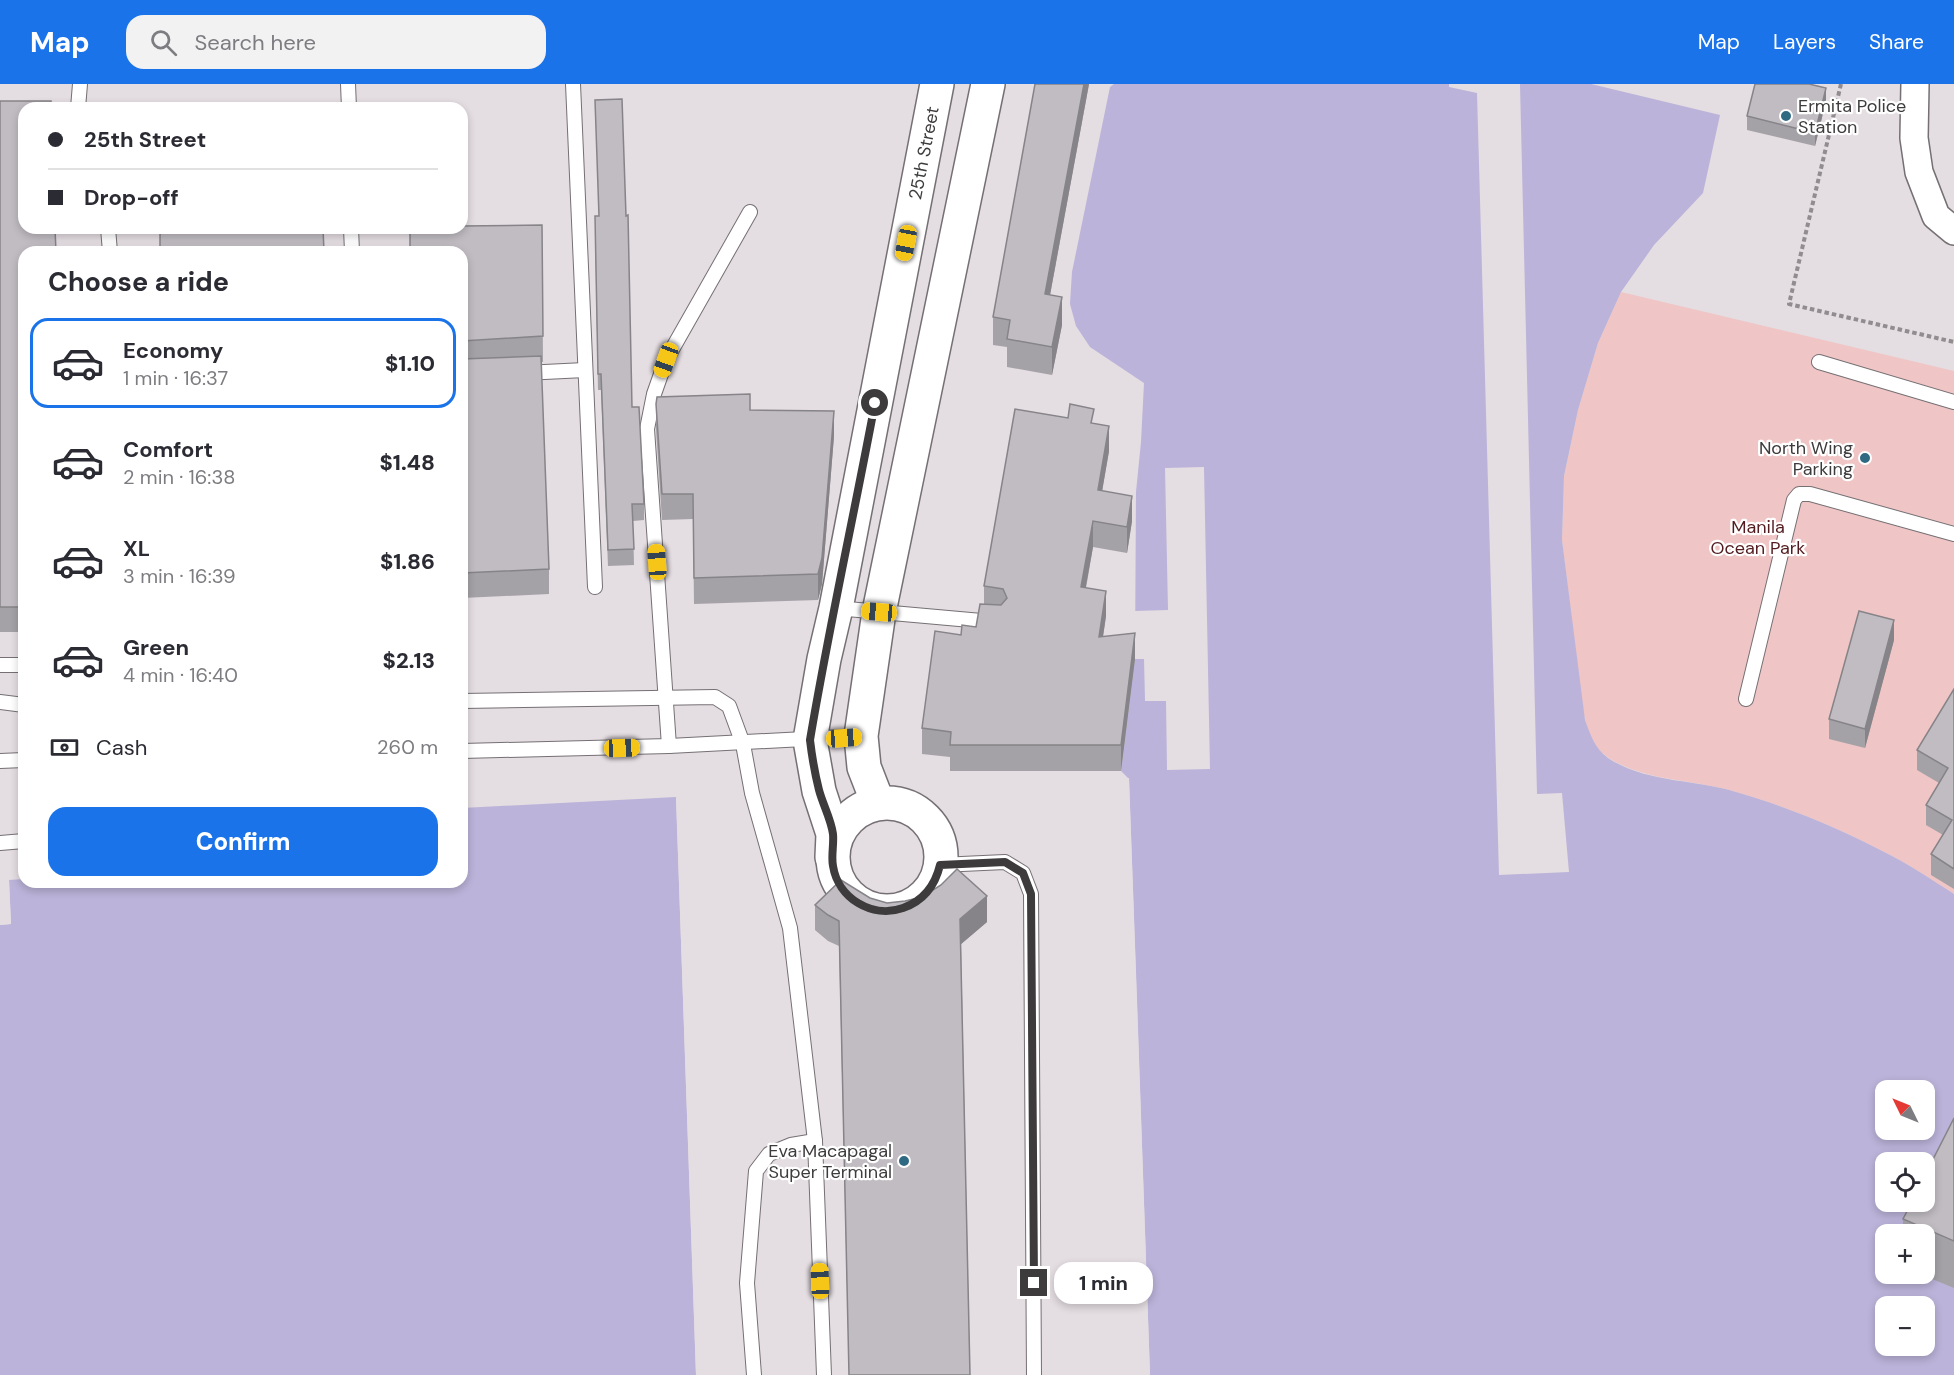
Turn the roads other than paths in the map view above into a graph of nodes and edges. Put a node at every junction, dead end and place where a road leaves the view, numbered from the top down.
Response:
1 (80, 84) edge
2 (348, 84) edge
3 (573, 84) edge
4 (937, 84) edge
5 (988, 84) edge
6 (1915, 84) edge
7 (78, 102) edge
8 (349, 102) edge
9 (750, 212) dead end
10 (1945, 223) edge
11 (1820, 362) dead end
12 (585, 370) junction
13 (507, 374) edge
14 (1954, 402) edge
15 (1954, 534) edge
16 (595, 587) dead end
17 (836, 608) junction
18 (879, 612) junction
19 (998, 622) edge
20 (0, 665) edge
21 (18, 665) edge
22 (666, 696) junction
23 (1746, 699) dead end
24 (468, 701) edge
25 (0, 702) edge
26 (18, 704) edge
27 (861, 736) junction
28 (810, 740) junction
29 (743, 744) junction
30 (669, 746) junction
31 (468, 751) edge
32 (18, 760) edge
33 (0, 761) edge
34 (878, 803) junction
35 (18, 842) edge
36 (0, 843) edge
37 (832, 857) junction
38 (940, 865) junction
39 (815, 1141) junction
40 (754, 1375) edge
41 (824, 1375) edge
42 (1034, 1375) edge

1 - 7 lane
2 - 8 lane
3 - 12 lane
4 - 17 street, 25th Street
5 - 18 street
6 - 10 street
9 - 22 lane
11 - 14 lane
12 - 13 lane
12 - 16 lane
15 - 23 lane
17 - 18 lane
17 - 28 street, 25th Street
18 - 19 lane
18 - 27 street
20 - 21 lane
22 - 24 lane
22 - 29 lane
22 - 30 lane
25 - 26 lane
27 - 28 lane
27 - 34 street
28 - 29 lane
28 - 37 street, 25th Street
29 - 30 lane
29 - 39 lane
30 - 31 lane
32 - 33 lane
34 - 37 street
34 - 38 street
35 - 36 lane
37 - 38 street, 25th Street
38 - 42 lane
39 - 40 lane
39 - 41 lane

